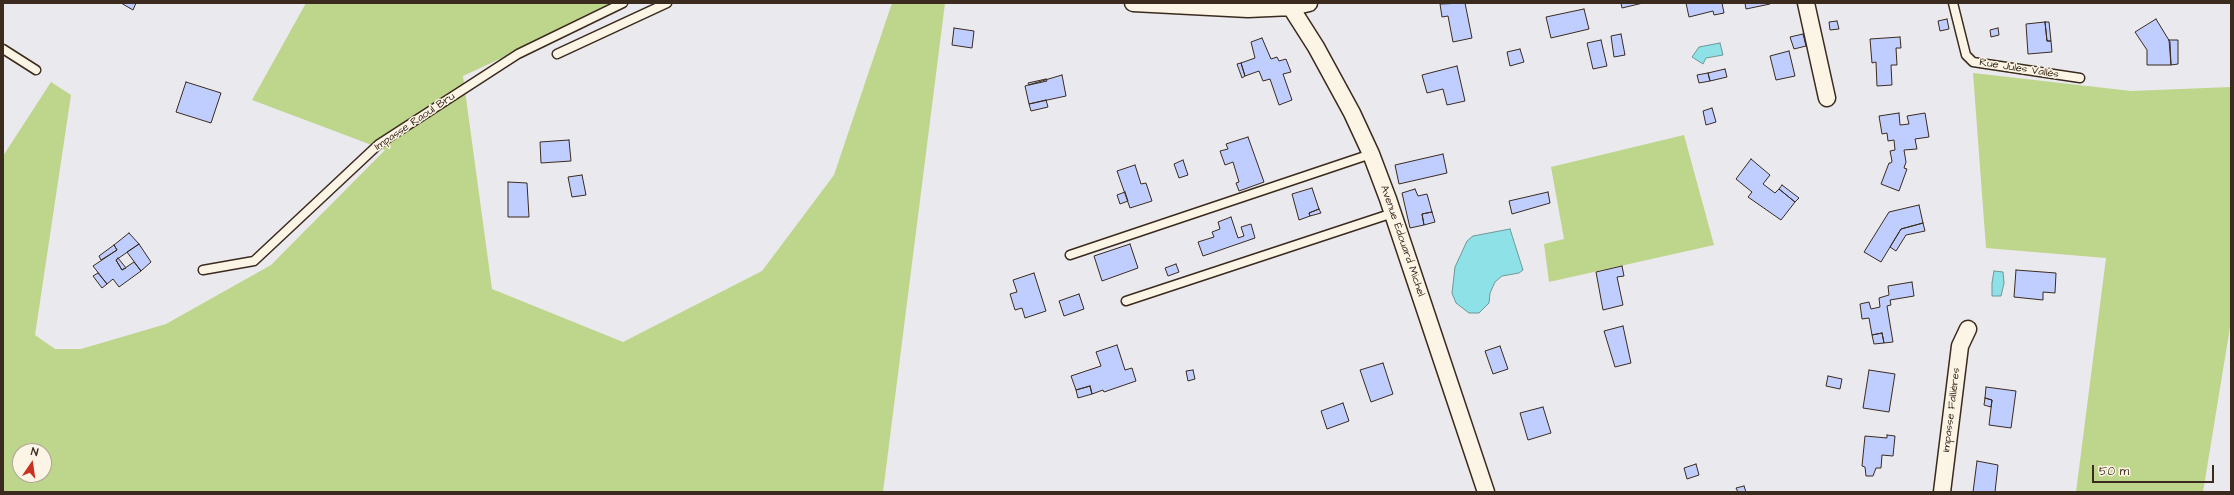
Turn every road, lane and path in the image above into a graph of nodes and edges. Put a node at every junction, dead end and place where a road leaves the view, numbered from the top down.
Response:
1 (623, 3) edge
2 (667, 3) edge
3 (1133, 3) edge
4 (1310, 3) edge
5 (1806, 3) edge
6 (1953, 3) edge
7 (1290, 5) edge
8 (3, 49) edge
9 (557, 54) dead end
10 (36, 70) dead end
11 (2080, 78) dead end
12 (1827, 98) dead end
13 (1371, 154) junction
14 (1393, 213) junction
15 (1070, 255) dead end
16 (203, 270) dead end
17 (1126, 301) dead end
18 (1968, 329) dead end
19 (1486, 492) edge
20 (1942, 492) edge

1 - 16 lane, Impasse Raoul Bru
2 - 9 lane
3 - 7 street
4 - 7 street
5 - 12 street
6 - 11 lane, Rue Jules Vallès
7 - 13 street, Avenue Édouard Michel
8 - 10 lane
13 - 14 street, Avenue Édouard Michel
13 - 15 lane
14 - 17 lane
14 - 19 street, Avenue Édouard Michel
18 - 20 street, Impasse Fallières

